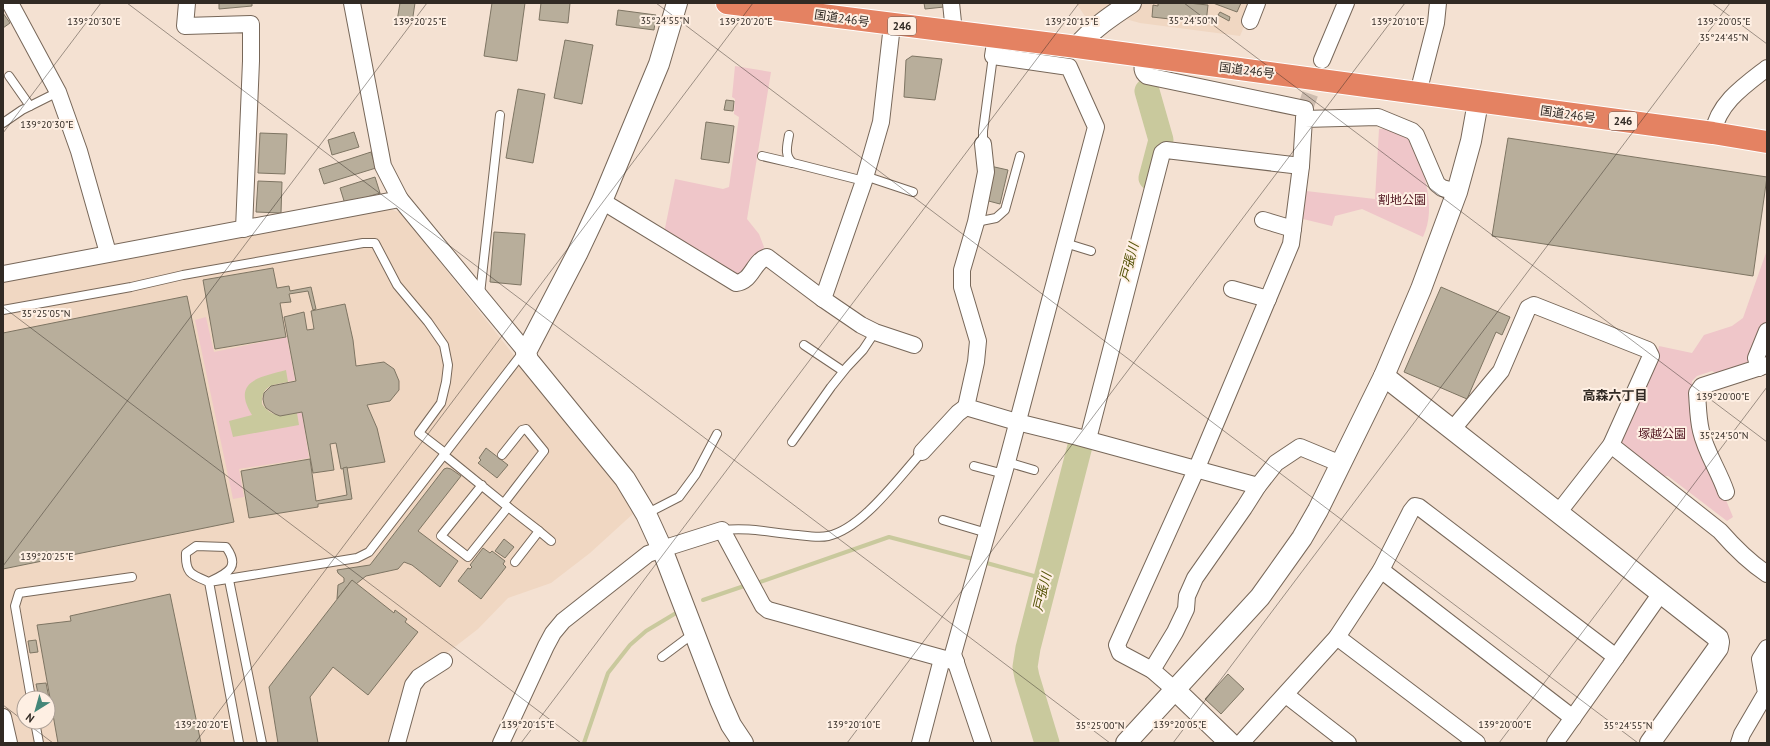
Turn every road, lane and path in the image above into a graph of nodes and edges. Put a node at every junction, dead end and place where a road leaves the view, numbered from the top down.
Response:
1 (10, 3) edge
2 (187, 3) edge
3 (352, 3) edge
4 (677, 3) edge
5 (727, 3) edge
6 (951, 3) edge
7 (1131, 3) edge
8 (1258, 3) edge
9 (1346, 3) edge
10 (1438, 3) edge
11 (1250, 21) dead end
12 (892, 25) junction
13 (954, 32) junction
14 (994, 47) junction
15 (1077, 47) junction
16 (1144, 57) junction
17 (1322, 60) tunnel mouth
18 (1767, 68) edge
19 (9, 76) dead end
20 (58, 92) junction
21 (1418, 93) junction
22 (1478, 102) junction
23 (30, 106) junction
24 (500, 115) dead end
25 (1304, 119) junction
26 (3, 123) edge
27 (1713, 133) junction
28 (789, 135) dead end
29 (1767, 142) edge
30 (983, 144) joint
31 (762, 156) dead end
32 (1020, 156) dead end
33 (793, 163) junction
34 (1301, 166) junction
35 (864, 178) junction
36 (913, 192) dead end
37 (1456, 192) junction
38 (400, 198) junction
39 (602, 201) junction
40 (1262, 220) dead end
41 (976, 222) junction
42 (244, 229) junction
43 (1293, 229) junction
44 (1065, 243) junction
45 (1091, 250) dead end
46 (108, 253) junction
47 (3, 274) edge
48 (1232, 289) dead end
49 (479, 297) junction
50 (1268, 299) junction
51 (823, 300) junction
52 (3, 310) edge
53 (1767, 331) edge
54 (875, 332) junction
55 (804, 344) dead end
56 (914, 345) dead end
57 (526, 352) junction
58 (1763, 366) edge
59 (843, 371) junction
60 (1384, 376) junction
61 (966, 407) junction
62 (1017, 422) junction
63 (1452, 430) junction
64 (717, 434) dead end
65 (1084, 438) junction
66 (792, 442) dead end
67 (1611, 445) junction
68 (922, 452) joint
69 (444, 454) junction
70 (502, 455) dead end
71 (1340, 464) junction
72 (974, 466) dead end
73 (1006, 468) junction
74 (1034, 470) dead end
75 (1196, 470) junction
76 (482, 485) junction
77 (1258, 486) junction
78 (1726, 492) dead end
79 (506, 505) junction
80 (1558, 513) junction
81 (646, 514) junction
82 (943, 520) dead end
83 (722, 530) junction
84 (539, 531) junction
85 (987, 533) junction
86 (551, 541) dead end
87 (662, 549) junction
88 (515, 562) dead end
89 (1381, 570) junction
90 (1767, 574) edge
91 (132, 577) dead end
92 (229, 580) junction
93 (209, 582) junction
94 (1661, 593) junction
95 (694, 633) junction
96 (1337, 637) junction
97 (1767, 648) edge
98 (662, 656) dead end
99 (1616, 657) junction
100 (444, 661) dead end
101 (949, 661) junction
102 (1152, 670) junction
103 (1766, 682) edge
104 (30, 690) edge
105 (1175, 690) junction
106 (1286, 696) junction
107 (3, 717) edge
108 (1573, 718) junction
109 (37, 730) edge
110 (9, 743) edge
111 (39, 743) edge
112 (239, 743) edge
113 (262, 743) edge
114 (397, 743) edge
115 (501, 743) edge
116 (743, 743) edge
117 (920, 743) edge
118 (983, 743) edge
119 (1126, 743) edge
120 (1230, 743) edge
121 (1241, 743) edge
122 (1348, 743) edge
123 (1477, 743) edge
124 (1555, 743) edge
125 (1650, 743) edge
126 (1739, 743) edge

1 - 20 street
2 - 42 street
3 - 38 street
4 - 39 street
5 - 12 highway, 国道246号 / 246
6 - 13 street
7 - 15 street
8 - 11 street
9 - 17 street
10 - 21 street
12 - 13 highway, 国道246号 / 246
12 - 35 street
13 - 14 highway, 国道246号 / 246
14 - 15 highway, 国道246号 / 246
14 - 30 lane
14 - 44 street
15 - 16 highway, 国道246号 / 246
16 - 21 highway, 国道246号 / 246
16 - 25 street
18 - 27 street
19 - 23 lane
20 - 23 lane
20 - 46 street
21 - 22 highway, 国道246号 / 246
22 - 27 highway, 国道246号 / 246
22 - 37 street
23 - 26 lane
24 - 49 lane
25 - 34 street
25 - 37 street
27 - 29 highway, 国道246号 / 246
28 - 33 lane
30 - 41 street
31 - 33 lane
32 - 41 lane
33 - 35 lane
34 - 43 street
34 - 65 street
35 - 36 lane
35 - 51 street
37 - 60 street
38 - 42 street
38 - 49 street
39 - 51 street
39 - 57 street
40 - 43 street
41 - 61 street
42 - 46 street
43 - 50 street
44 - 45 lane
44 - 62 street
46 - 47 street
48 - 50 street
49 - 57 street
50 - 75 street
51 - 54 street
52 - 69 lane
53 - 58 street
54 - 56 street
54 - 59 lane
55 - 59 lane
57 - 69 lane
57 - 81 street
58 - 78 street
59 - 66 lane
60 - 63 street
60 - 71 street
61 - 62 street
61 - 68 street
62 - 65 street
62 - 73 street
63 - 67 street
63 - 80 street
64 - 81 lane
65 - 75 street
67 - 80 street
67 - 90 street
68 - 83 lane
69 - 76 lane
69 - 92 lane
70 - 79 lane
71 - 77 street
71 - 105 street
72 - 73 lane
73 - 74 lane
73 - 85 street
75 - 77 street
75 - 102 street
76 - 79 lane
76 - 79 lane
77 - 102 street
79 - 84 lane
80 - 94 street
81 - 87 street
82 - 85 lane
83 - 87 street
83 - 101 street
84 - 86 lane
84 - 88 lane
85 - 101 street
87 - 95 street
87 - 115 street
89 - 96 street
89 - 99 street
89 - 108 street
91 - 104 lane
92 - 93 lane
92 - 113 lane
93 - 93 lane
93 - 112 lane
94 - 99 street
94 - 125 street
95 - 98 lane
95 - 116 street
96 - 106 street
96 - 123 street
97 - 103 street
99 - 108 street
100 - 114 street
101 - 117 street
101 - 118 street
102 - 105 street
103 - 126 street
105 - 119 street
105 - 120 street
106 - 121 street
106 - 122 street
107 - 110 street
108 - 124 street
109 - 111 lane

